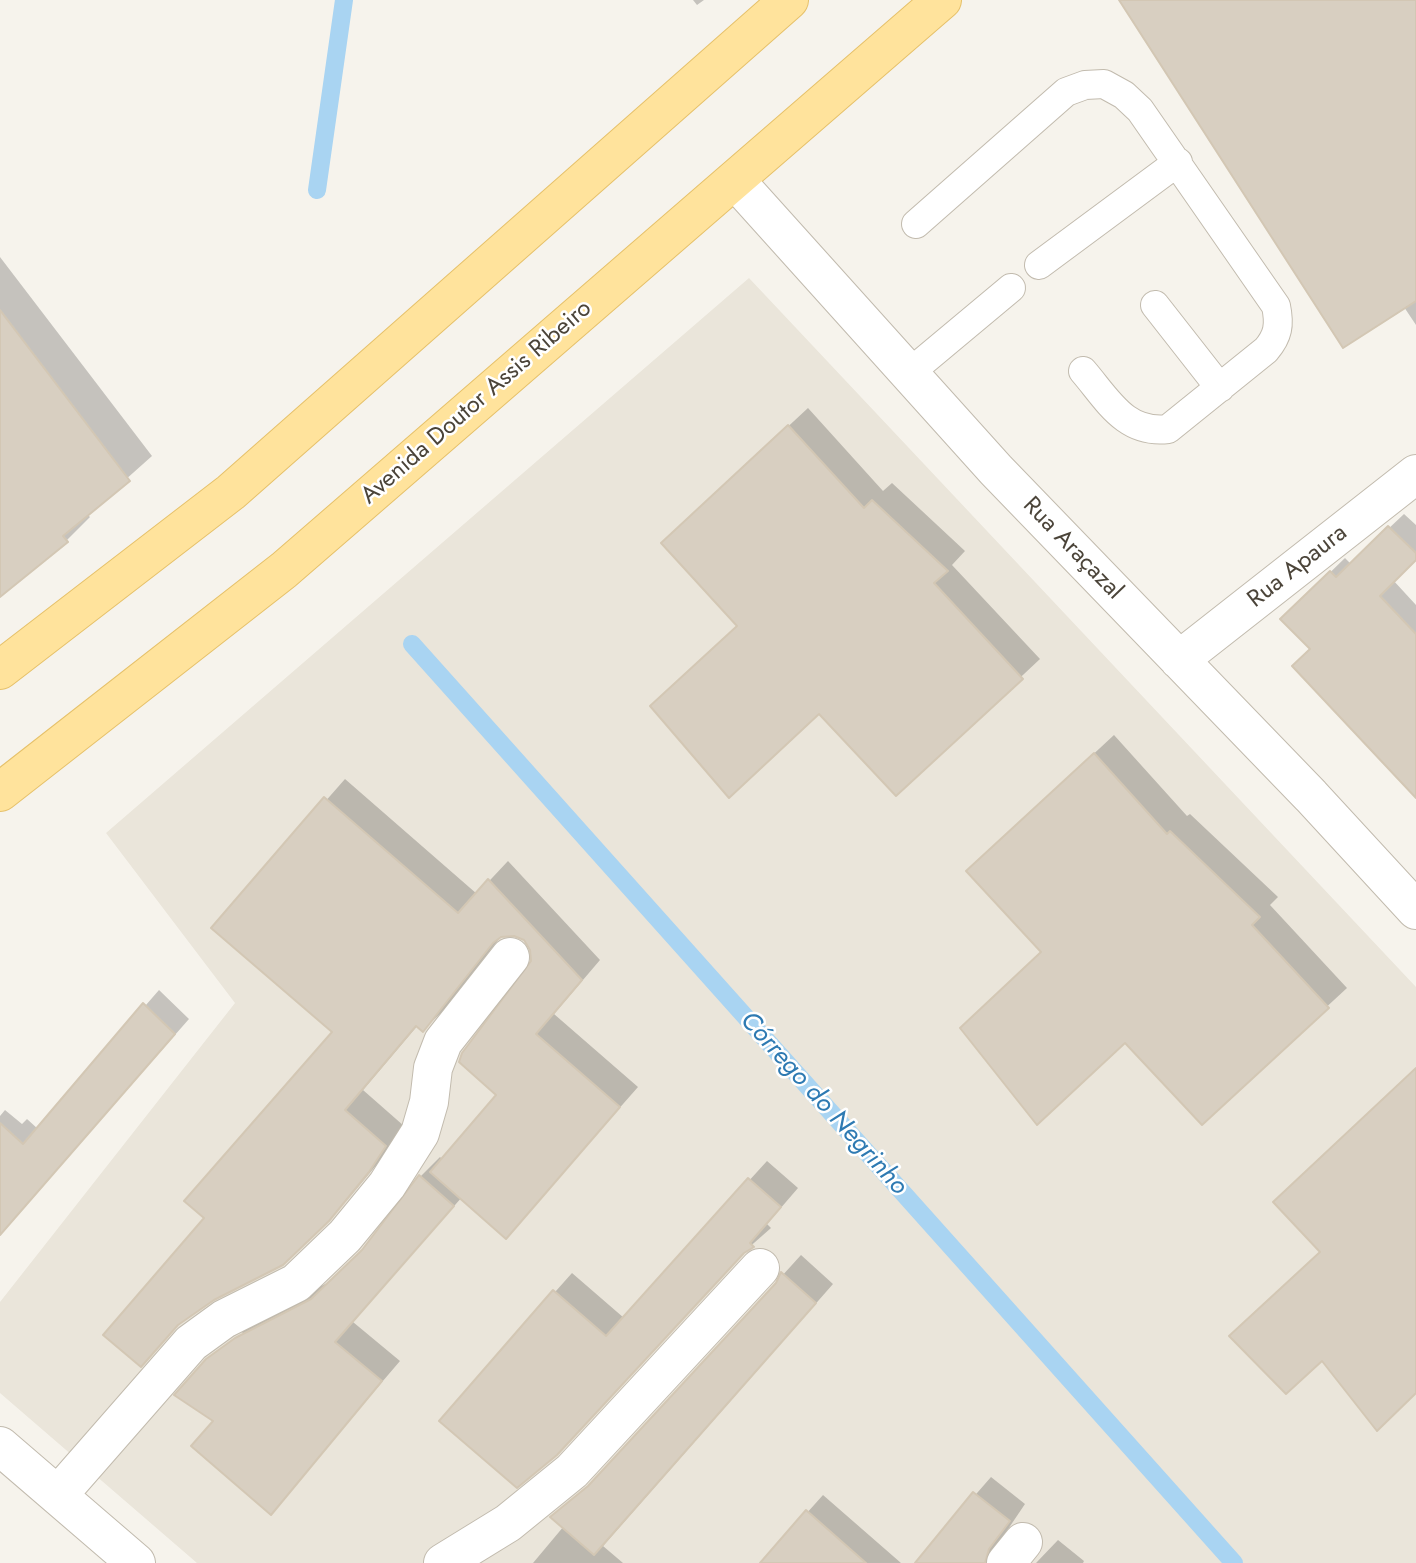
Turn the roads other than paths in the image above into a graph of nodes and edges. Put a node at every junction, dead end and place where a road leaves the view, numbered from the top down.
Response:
1 (789, 0) edge
2 (942, 0) edge
3 (1178, 162) junction
4 (735, 180) junction
5 (916, 224) dead end
6 (1039, 265) dead end
7 (1012, 288) dead end
8 (1155, 305) dead end
9 (1083, 371) dead end
10 (908, 374) junction
11 (1220, 388) junction
12 (1416, 474) edge
13 (1179, 660) junction
14 (0, 670) edge
15 (0, 792) edge
16 (1416, 910) edge
17 (510, 957) dead end
18 (761, 1268) dead end
19 (0, 1446) edge
20 (58, 1495) junction
21 (136, 1563) edge
22 (443, 1563) edge

1 - 14 main road
2 - 4 main road, Avenida Doutor Assis Ribeiro
3 - 5 lane
3 - 6 lane
3 - 11 lane
4 - 10 street, Rua Araçazal
4 - 15 main road, Avenida Doutor Assis Ribeiro
7 - 10 lane
8 - 11 lane
9 - 11 lane
10 - 13 street, Rua Araçazal
12 - 13 street, Rua Apaura
13 - 16 street, Rua Araçazal
17 - 20 street
18 - 22 street
19 - 20 street
20 - 21 street

